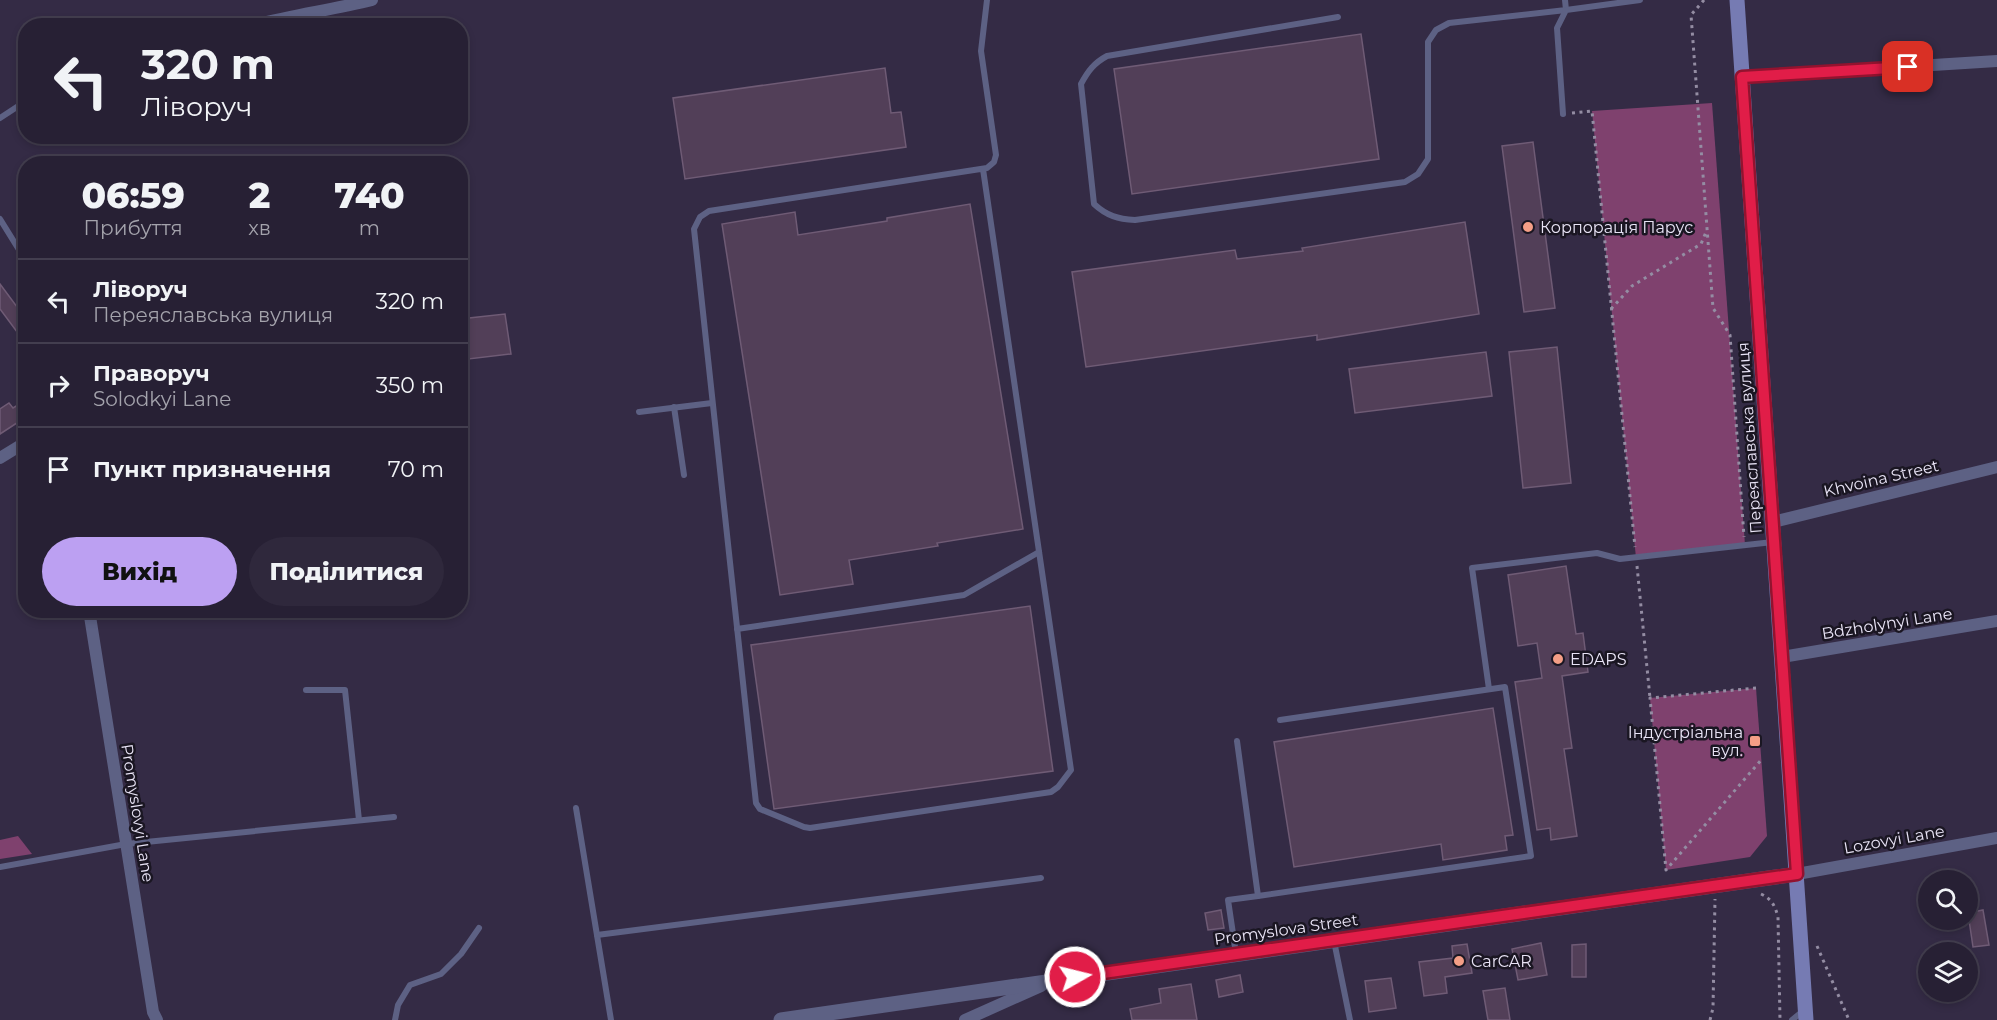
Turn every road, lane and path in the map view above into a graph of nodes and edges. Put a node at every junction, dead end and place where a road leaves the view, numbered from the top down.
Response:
1 (372, 0) edge
2 (987, 0) edge
3 (1565, 0) edge
4 (1640, 0) edge
5 (1704, 0) edge
6 (1737, 0) edge
7 (345, 3) edge
8 (1566, 10) junction
9 (1338, 16) dead end
10 (281, 18) edge
11 (1997, 61) edge
12 (1742, 77) junction
13 (18, 106) edge
14 (1563, 114) joint
15 (0, 118) edge
16 (982, 169) junction
17 (0, 219) edge
18 (1707, 231) junction
19 (18, 248) edge
20 (1611, 309) junction
21 (712, 403) junction
22 (674, 408) junction
23 (639, 412) dead end
24 (18, 447) edge
25 (0, 458) edge
26 (1997, 467) edge
27 (684, 476) dead end
28 (1773, 522) junction
29 (1774, 542) junction
30 (1745, 545) junction
31 (1039, 552) junction
32 (1636, 558) junction
33 (90, 618) edge
34 (1997, 621) edge
35 (737, 629) junction
36 (1782, 657) junction
37 (1756, 688) dead end
38 (1489, 689) junction
39 (306, 690) dead end
40 (1650, 698) junction
41 (1280, 720) dead end
42 (1238, 741) dead end
43 (1761, 759) dead end
44 (576, 808) dead end
45 (394, 817) dead end
46 (359, 820) junction
47 (1997, 838) edge
48 (126, 844) junction
49 (0, 867) edge
50 (1797, 874) junction
51 (1041, 878) dead end
52 (1714, 885) junction
53 (1754, 892) dead end
54 (1258, 896) junction
55 (479, 928) dead end
56 (597, 935) junction
57 (1334, 940) junction
58 (1816, 945) dead end
59 (1236, 954) junction
60 (1054, 980) junction
61 (1806, 1014) edge
62 (968, 1019) edge
63 (157, 1020) edge
64 (395, 1020) edge
65 (611, 1020) edge
66 (781, 1020) edge
67 (1350, 1020) edge
68 (1710, 1020) edge
69 (1780, 1020) edge
70 (1792, 1020) edge
71 (1849, 1020) edge

1 - 7 street
2 - 16 lane
3 - 8 lane
4 - 8 lane
5 - 18 path
6 - 12 main road, Переяславська вулиця
7 - 10 street
8 - 9 lane
8 - 14 lane
11 - 12 street
12 - 28 main road, Переяславська вулиця
13 - 15 lane
14 - 20 path
16 - 21 lane
16 - 31 lane
17 - 19 lane
18 - 20 path
18 - 30 path
20 - 32 path
21 - 22 lane
21 - 35 lane
22 - 23 lane
22 - 27 lane
24 - 25 street
26 - 28 street, Khvoina Street
28 - 29 main road, Переяславська вулиця
29 - 30 lane
29 - 36 main road, Переяславська вулиця
30 - 32 lane
31 - 35 lane
31 - 35 lane
32 - 38 lane
32 - 40 path
33 - 48 street, Promyslovyi Lane
34 - 36 street, Bdzholynyi Lane
36 - 50 main road, Переяславська вулиця
37 - 40 path
38 - 41 lane
38 - 54 lane
39 - 46 lane
40 - 43 path
42 - 54 lane
44 - 56 lane
45 - 46 lane
46 - 48 lane
47 - 50 street, Lozovyi Lane
48 - 49 lane
48 - 63 street, Promyslovyi Lane
50 - 52 street, Promyslova Street
50 - 61 main road, Переяславська вулиця
51 - 56 lane
52 - 57 street, Promyslova Street
52 - 68 path
53 - 69 path
54 - 59 lane
55 - 64 lane
56 - 65 lane
57 - 59 street, Promyslova Street
57 - 67 lane
58 - 71 path
59 - 60 street, Promyslova Street
60 - 62 street
60 - 66 street, Promyslova Street
61 - 70 lane

